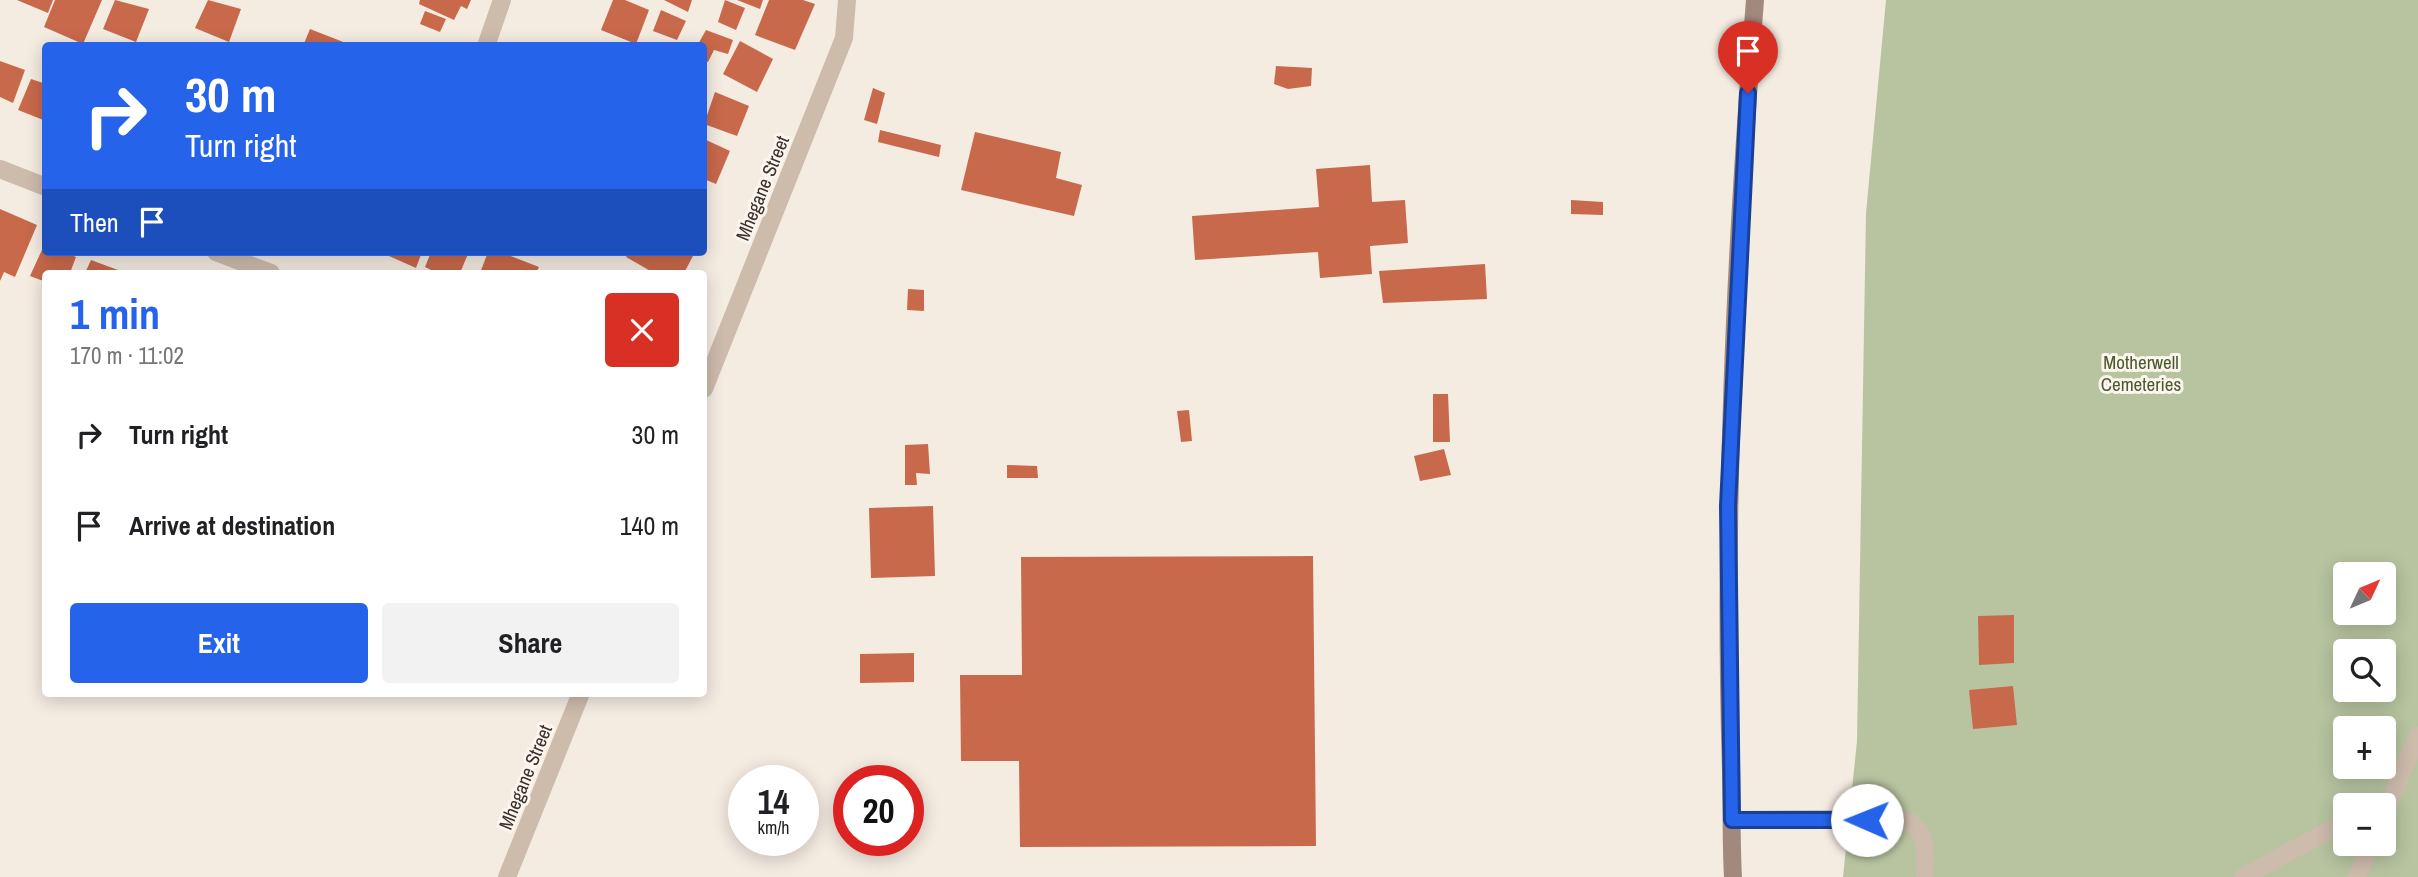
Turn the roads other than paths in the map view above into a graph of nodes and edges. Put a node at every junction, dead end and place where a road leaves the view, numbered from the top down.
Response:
1 (502, 0) edge
2 (847, 0) edge
3 (1755, 0) edge
4 (487, 42) edge
5 (0, 169) edge
6 (42, 185) edge
7 (226, 256) edge
8 (263, 270) edge
9 (707, 381) edge
10 (579, 697) edge
11 (2418, 736) edge
12 (2390, 793) edge
13 (1732, 820) junction
14 (2333, 828) edge
15 (2366, 856) edge
16 (508, 877) edge
17 (1733, 877) edge
18 (1925, 877) edge
19 (2243, 877) edge
20 (2357, 877) edge

1 - 4 street
2 - 9 street, Mhegane Street
3 - 13 main road
5 - 6 street
7 - 8 street
10 - 16 street, Mhegane Street
11 - 12 street
13 - 17 main road
13 - 18 street
14 - 19 street
15 - 20 street

